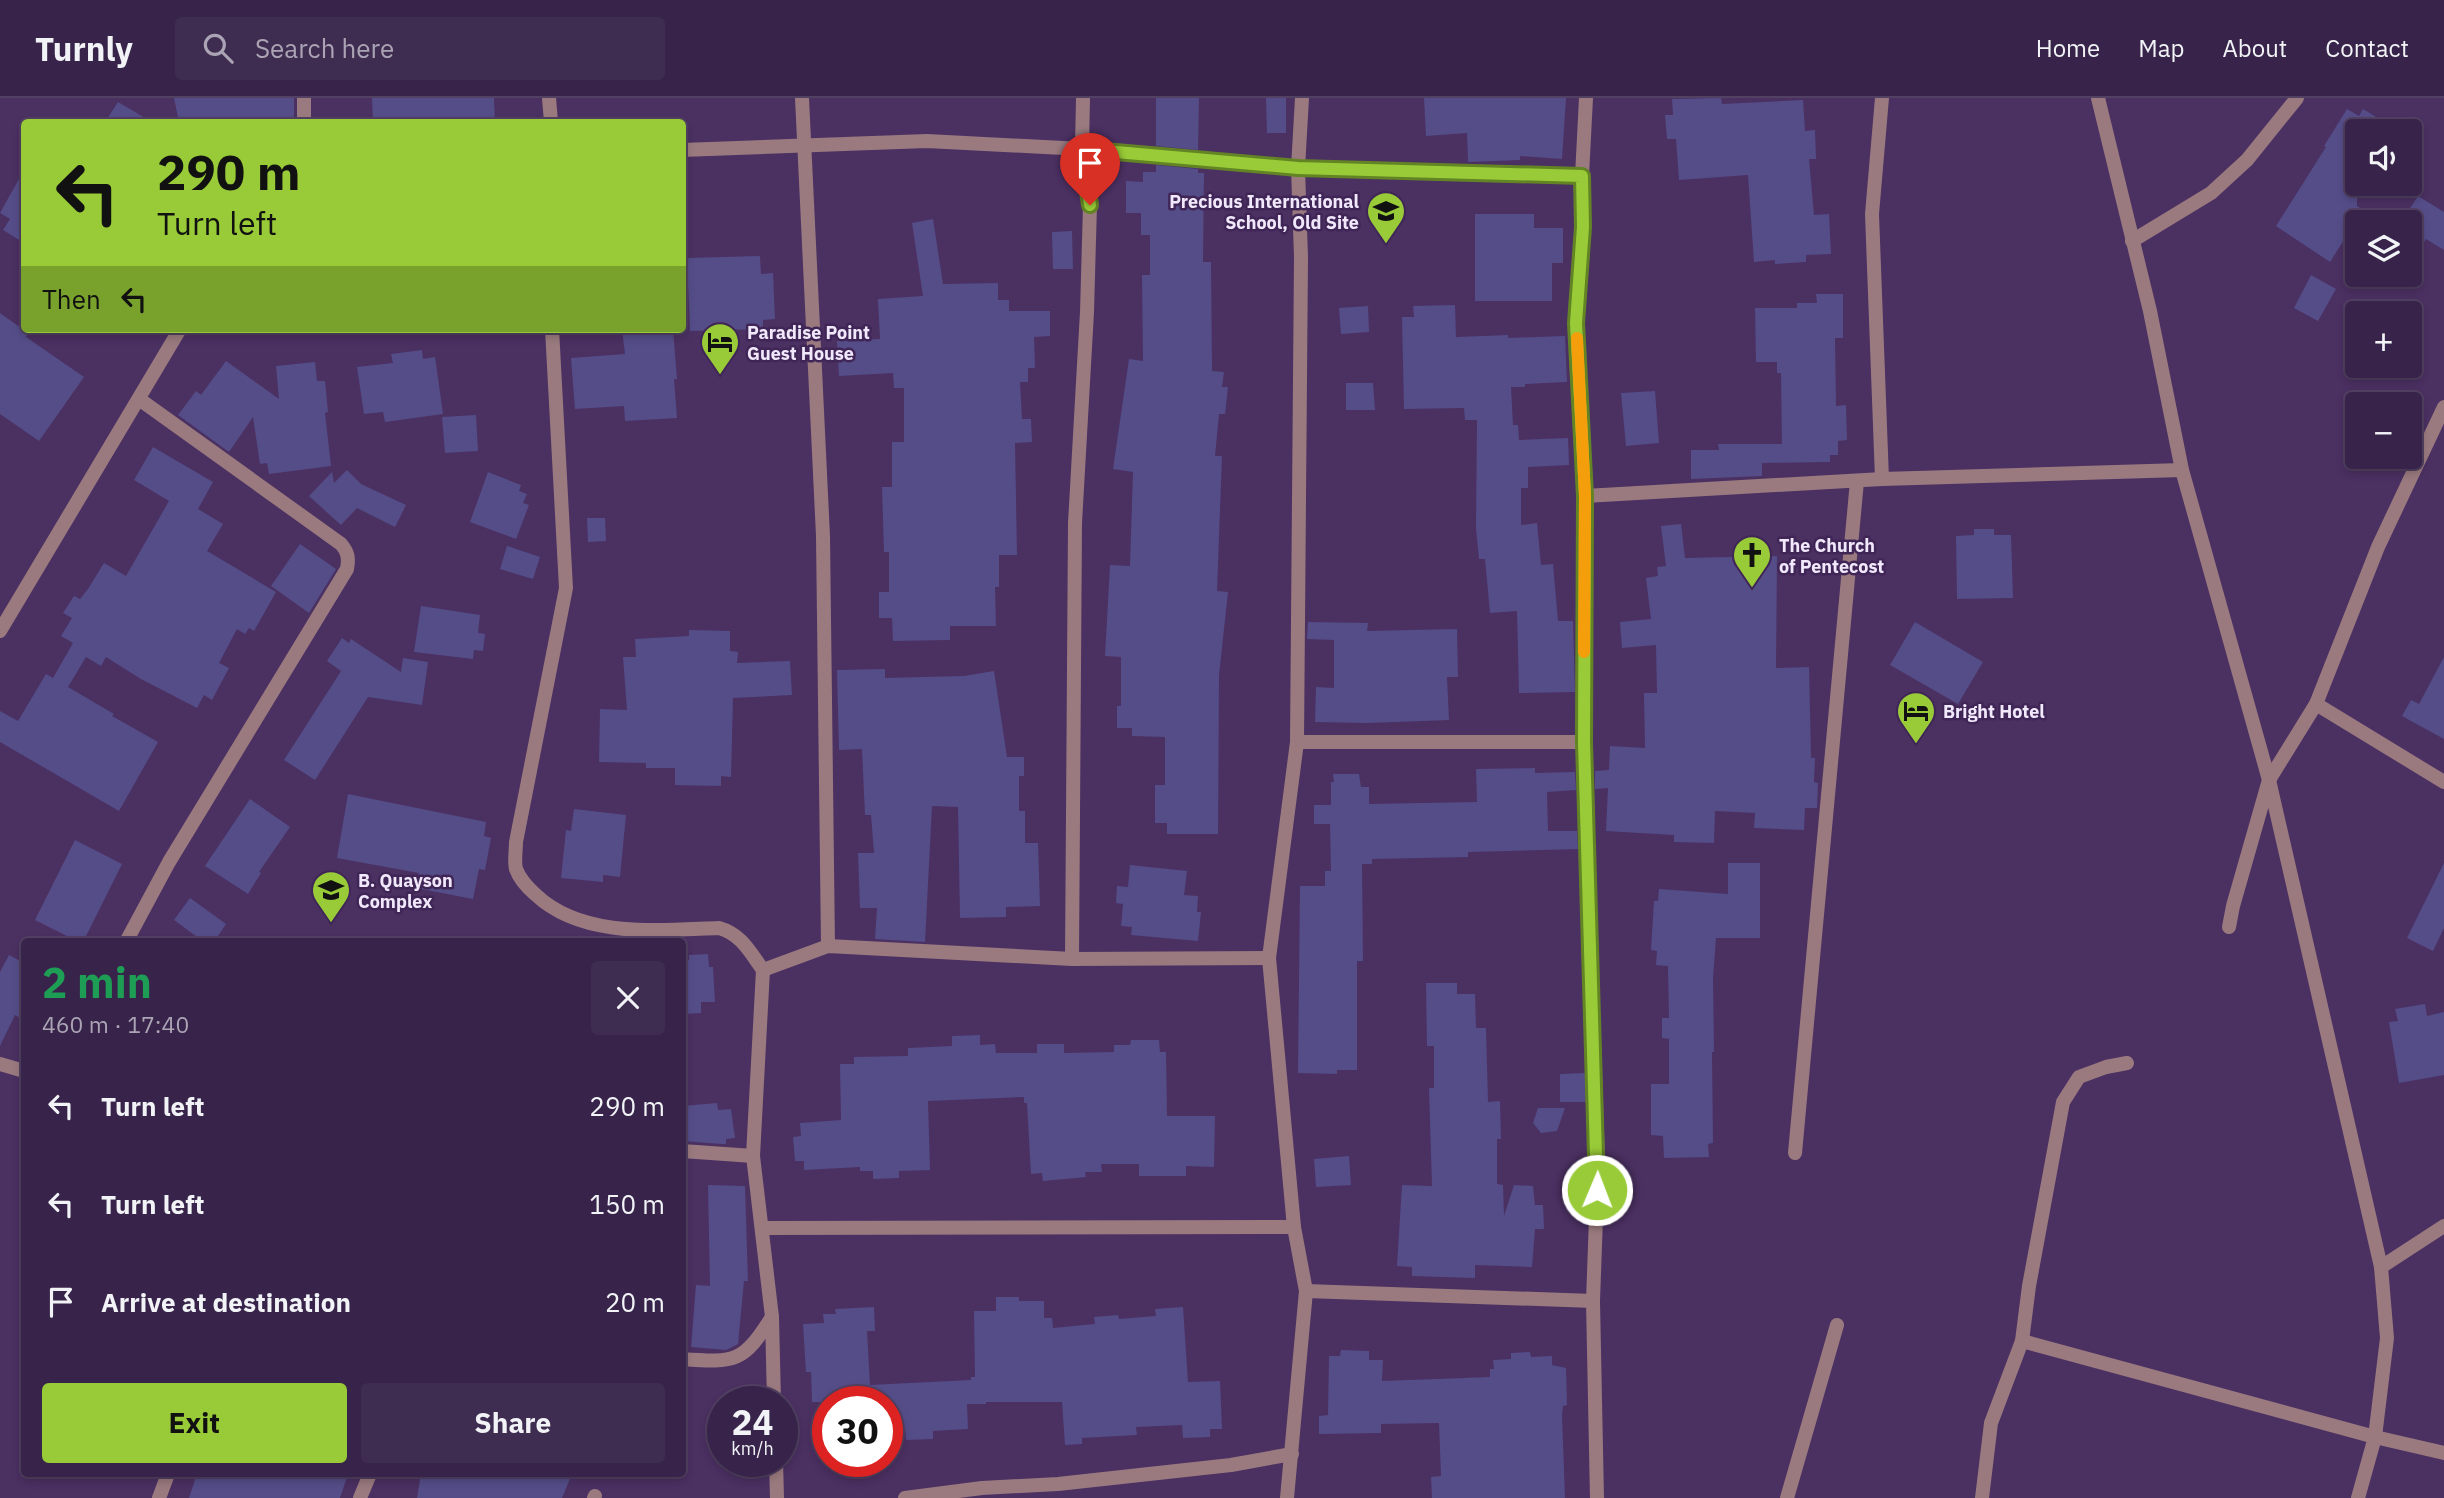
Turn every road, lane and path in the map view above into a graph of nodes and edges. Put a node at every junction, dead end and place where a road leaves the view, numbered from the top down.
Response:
1 (304, 98) edge
2 (549, 98) edge
3 (802, 98) edge
4 (1083, 98) edge
5 (1302, 98) edge
6 (1586, 98) edge
7 (1882, 98) edge
8 (2098, 98) edge
9 (2297, 98) edge
10 (304, 119) edge
11 (551, 119) edge
12 (803, 145) junction
13 (1082, 149) junction
14 (686, 150) edge
15 (1298, 168) junction
16 (1582, 176) junction
17 (2132, 241) junction
18 (178, 333) edge
19 (552, 333) edge
20 (139, 399) junction
21 (2444, 407) edge
22 (2182, 470) junction
23 (1882, 479) junction
24 (1857, 481) junction
25 (1585, 496) junction
26 (0, 631) edge
27 (2316, 704) junction
28 (1297, 742) junction
29 (1584, 742) junction
30 (2269, 780) junction
31 (2444, 782) edge
32 (2229, 927) dead end
33 (648, 936) edge
34 (128, 938) edge
35 (828, 946) junction
36 (1072, 958) junction
37 (1269, 958) junction
38 (763, 970) junction
39 (2127, 1063) dead end
40 (0, 1064) edge
41 (21, 1070) edge
42 (686, 1151) edge
43 (1795, 1153) dead end
44 (753, 1156) junction
45 (2444, 1226) edge
46 (1294, 1227) junction
47 (762, 1228) junction
48 (2381, 1267) junction
49 (1307, 1291) junction
50 (1593, 1301) junction
51 (772, 1317) junction
52 (1837, 1325) dead end
53 (2022, 1341) junction
54 (686, 1360) edge
55 (774, 1386) edge
56 (2375, 1437) junction
57 (2444, 1453) edge
58 (1292, 1454) junction
59 (167, 1477) edge
60 (369, 1477) edge
61 (776, 1477) edge
62 (159, 1498) edge
63 (360, 1498) edge
64 (776, 1498) edge
65 (905, 1498) edge
66 (1287, 1498) edge
67 (1597, 1498) edge
68 (1787, 1498) edge
69 (1982, 1498) edge
70 (2358, 1498) edge

1 - 10 street
2 - 11 street
3 - 12 street
4 - 13 street
5 - 15 street
6 - 16 street
7 - 23 street
8 - 17 street
9 - 17 street
12 - 13 street
12 - 14 street
12 - 35 street
13 - 15 street
13 - 36 street
15 - 16 street
15 - 28 street
16 - 25 street
17 - 22 street
18 - 20 street
19 - 33 street
20 - 26 street
20 - 34 street
21 - 27 street
22 - 23 street
22 - 30 street
23 - 24 street
24 - 25 street
24 - 43 street
25 - 29 street
27 - 30 street
27 - 31 street
28 - 29 street
28 - 37 street
29 - 50 street
30 - 32 street
30 - 48 street
33 - 38 street
35 - 36 street
35 - 38 street
36 - 37 street
37 - 46 street
38 - 44 street
39 - 53 street
40 - 41 street
42 - 44 street
44 - 47 street
45 - 48 street
46 - 47 street
46 - 49 street
47 - 51 street
48 - 56 street
49 - 50 street
49 - 58 street
50 - 67 street
51 - 54 street
51 - 55 street
52 - 68 street
53 - 56 street
53 - 69 street
56 - 57 street
56 - 70 street
58 - 65 street
58 - 66 street
59 - 62 street
60 - 63 street
61 - 64 street

